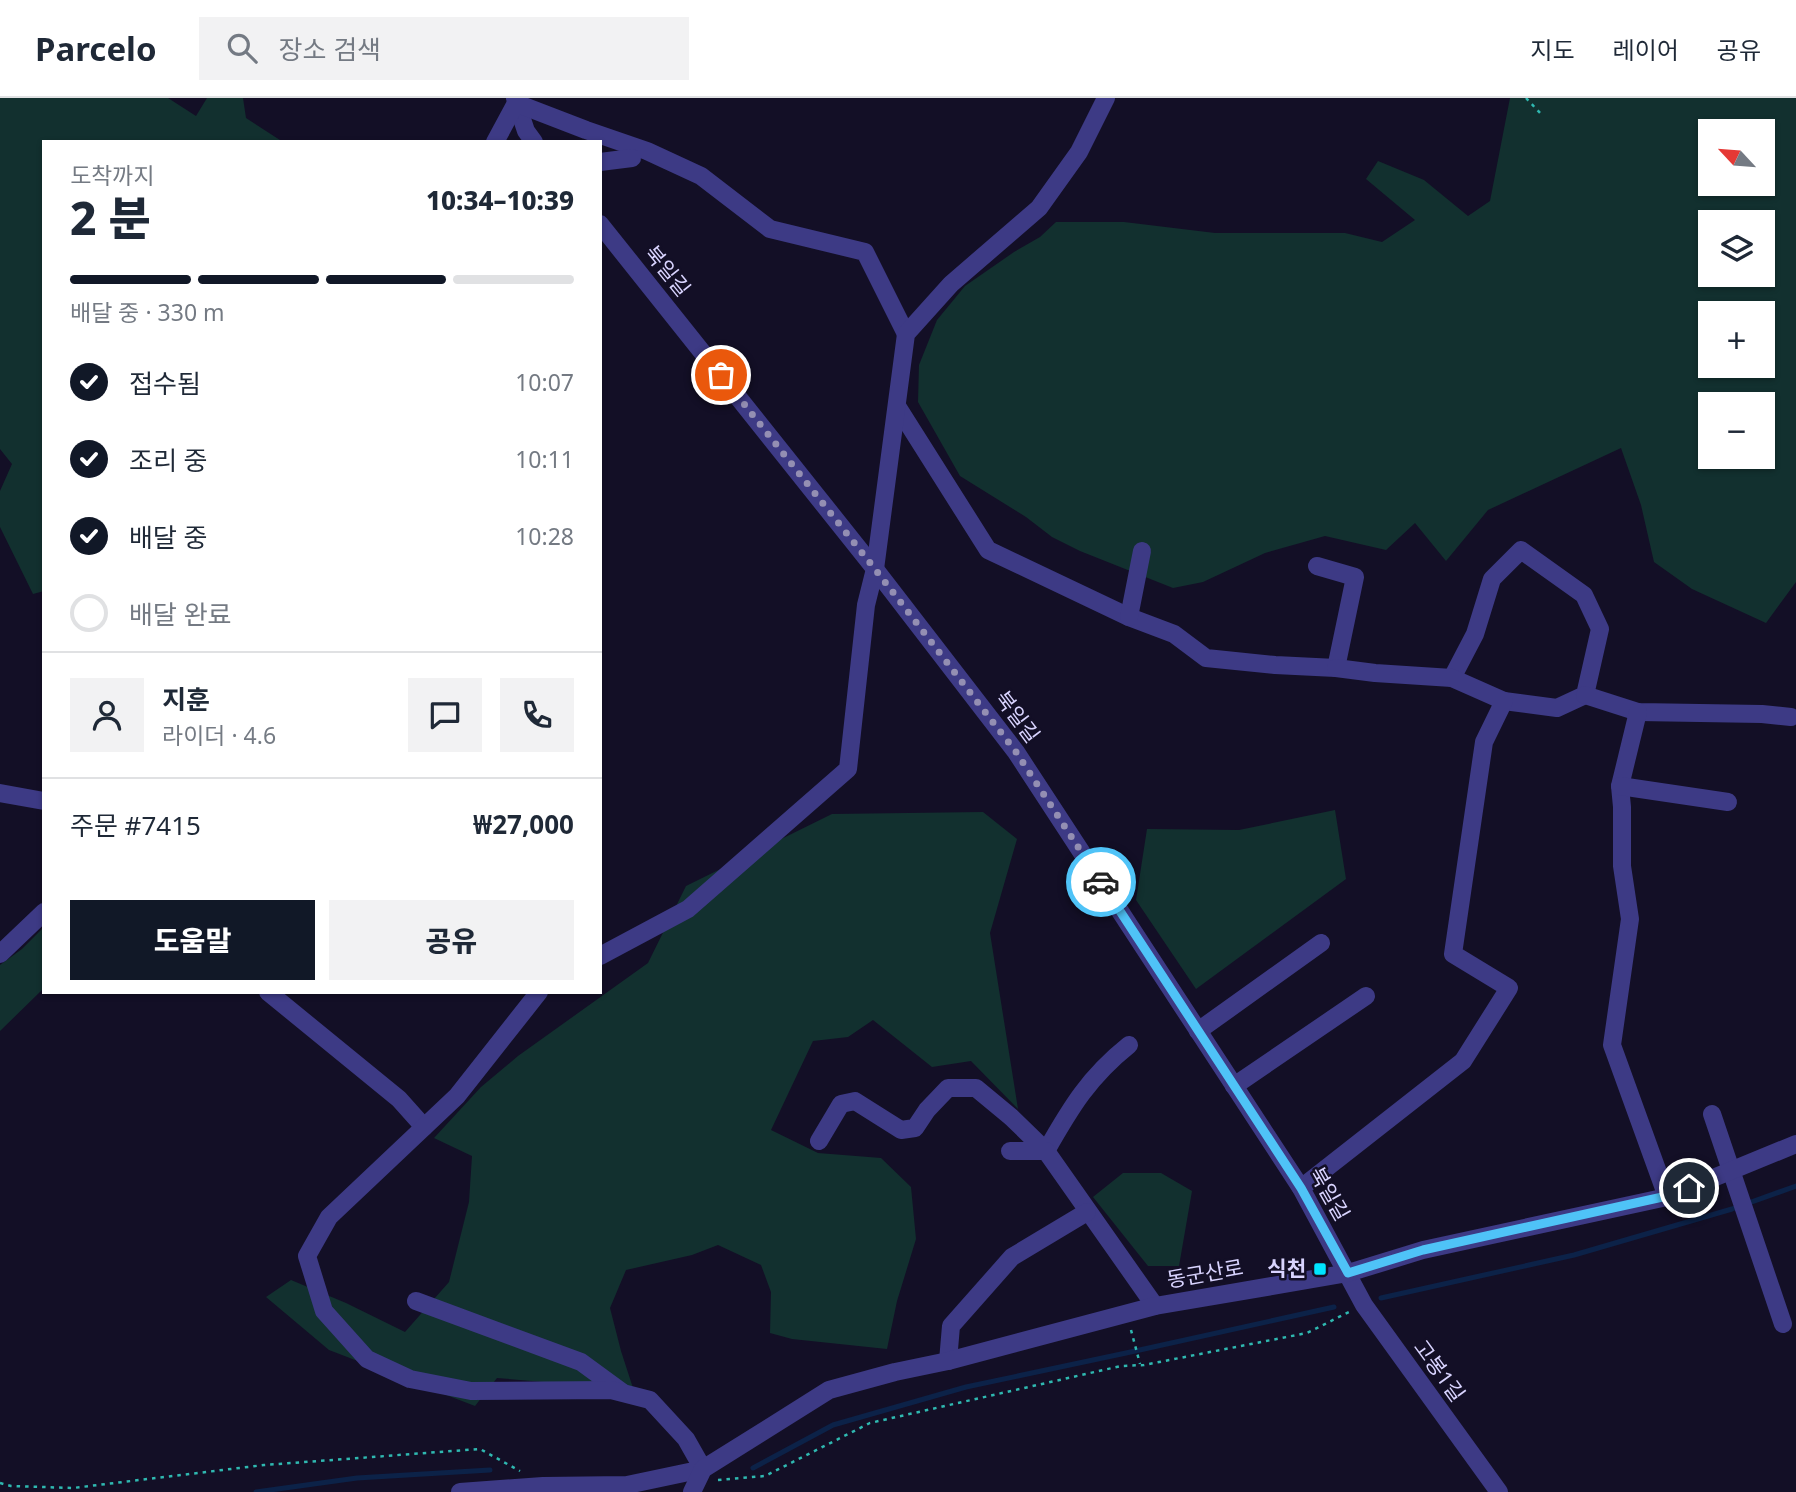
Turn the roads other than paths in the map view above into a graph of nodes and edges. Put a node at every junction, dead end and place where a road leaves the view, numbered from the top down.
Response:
1 (1106, 98) edge
2 (515, 101) edge
3 (496, 140) edge
4 (533, 140) edge
5 (632, 158) dead end
6 (602, 162) edge
7 (602, 227) edge
8 (906, 334) junction
9 (897, 406) junction
10 (1142, 551) dead end
11 (1317, 566) dead end
12 (875, 569) junction
13 (1129, 618) junction
14 (1336, 667) junction
15 (1452, 678) junction
16 (1585, 695) junction
17 (1504, 701) junction
18 (1638, 712) junction
19 (1790, 717) dead end
20 (1620, 786) junction
21 (0, 793) edge
22 (42, 801) edge
23 (1728, 802) dead end
24 (42, 914) edge
25 (1321, 943) dead end
26 (0, 954) edge
27 (602, 955) edge
28 (270, 994) edge
29 (537, 994) edge
30 (1366, 996) dead end
31 (1198, 1031) junction
32 (1129, 1045) dead end
33 (1234, 1086) junction
34 (1712, 1114) dead end
35 (424, 1127) junction
36 (819, 1141) dead end
37 (1796, 1144) edge
38 (1010, 1151) dead end
39 (1046, 1151) junction
40 (1732, 1171) junction
41 (1301, 1188) junction
42 (1667, 1196) junction
43 (1087, 1212) junction
44 (1348, 1273) junction
45 (416, 1301) dead end
46 (1155, 1306) junction
47 (1783, 1324) dead end
48 (948, 1361) junction
49 (625, 1394) junction
50 (697, 1481) edge
51 (460, 1492) edge
52 (1499, 1492) edge

1 - 8 street
2 - 3 street
2 - 4 street
2 - 8 street
5 - 6 street
7 - 12 street, 북일길
8 - 9 street
9 - 12 street
9 - 13 street
10 - 13 street
11 - 14 street
12 - 27 street
12 - 31 street, 북일길
13 - 14 street
14 - 15 street
15 - 16 street
15 - 17 street
16 - 17 street
16 - 18 street
17 - 41 street
18 - 19 street
18 - 20 street
20 - 23 street
20 - 42 street
21 - 22 street
24 - 26 street
25 - 31 street
28 - 35 street
29 - 35 street
30 - 33 street
31 - 33 street, 북일길
32 - 39 street
33 - 41 street, 북일길
34 - 40 street
35 - 49 street
36 - 39 street
37 - 40 street, 동군산로
38 - 39 street
39 - 43 street
40 - 42 street, 동군산로
40 - 47 street
41 - 44 street, 북일길
42 - 44 street, 동군산로
43 - 46 street
43 - 48 street
44 - 46 street, 동군산로
44 - 52 street, 고봉1길
45 - 49 street
46 - 48 street, 동군산로
48 - 50 street, 동군산로
49 - 50 street
50 - 51 street

